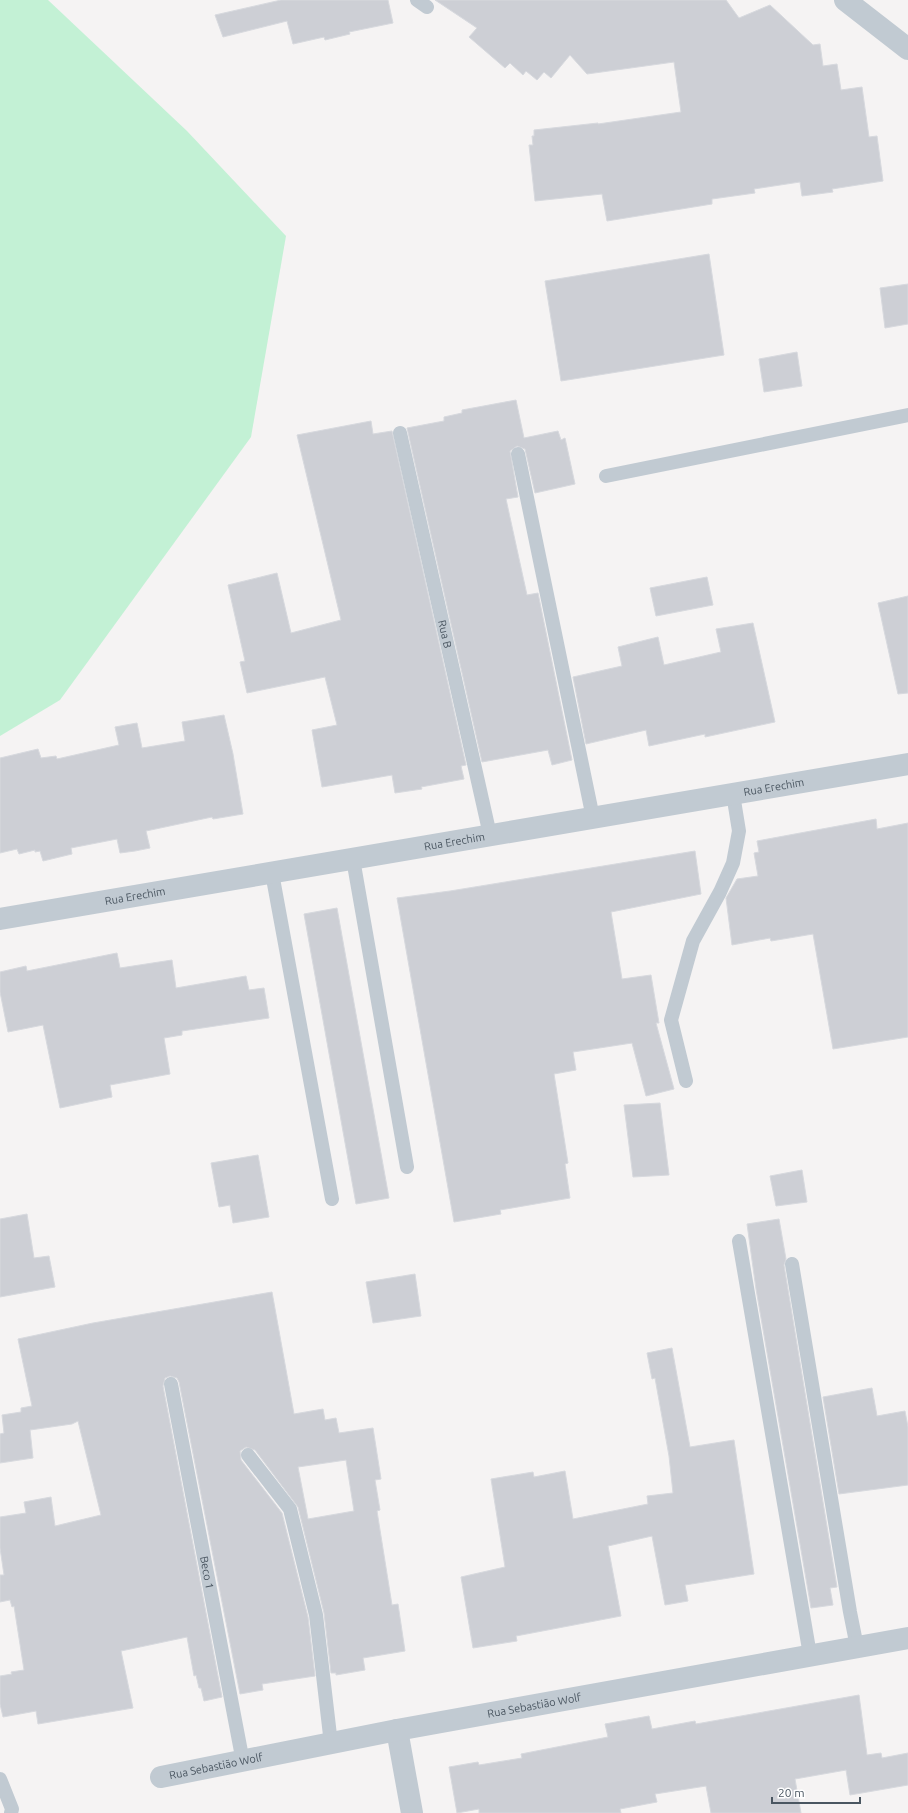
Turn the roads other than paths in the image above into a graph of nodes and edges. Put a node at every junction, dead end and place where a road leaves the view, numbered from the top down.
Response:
1 (845, 0) edge
2 (908, 48) edge
3 (908, 415) edge
4 (400, 433) dead end
5 (518, 454) dead end
6 (606, 476) dead end
7 (908, 764) edge
8 (733, 794) junction
9 (593, 818) junction
10 (490, 835) junction
11 (353, 859) junction
12 (272, 873) junction
13 (0, 919) edge
14 (686, 1081) dead end
15 (407, 1167) dead end
16 (332, 1199) dead end
17 (739, 1241) dead end
18 (792, 1264) dead end
19 (171, 1384) dead end
20 (248, 1455) dead end
21 (908, 1638) edge
22 (857, 1647) junction
23 (810, 1655) junction
24 (397, 1730) junction
25 (331, 1744) junction
26 (243, 1762) junction
27 (160, 1778) dead end
28 (0, 1779) edge
29 (11, 1813) edge
30 (412, 1813) edge

1 - 2 street
3 - 6 lane
4 - 10 lane, Rua B
5 - 9 lane
7 - 8 street, Rua Erechim
8 - 9 street, Rua Erechim
8 - 14 lane
9 - 10 street, Rua Erechim
10 - 11 street, Rua Erechim
11 - 12 street, Rua Erechim
11 - 15 lane
12 - 13 street, Rua Erechim
12 - 16 lane
17 - 23 lane
18 - 22 lane
19 - 26 lane, Beco 1
20 - 25 lane
21 - 22 street, Rua Sebastião Wolf
22 - 23 street, Rua Sebastião Wolf
23 - 24 street, Rua Sebastião Wolf
24 - 25 street, Rua Sebastião Wolf
24 - 30 street
25 - 26 street, Rua Sebastião Wolf
26 - 27 street, Rua Sebastião Wolf
28 - 29 lane

